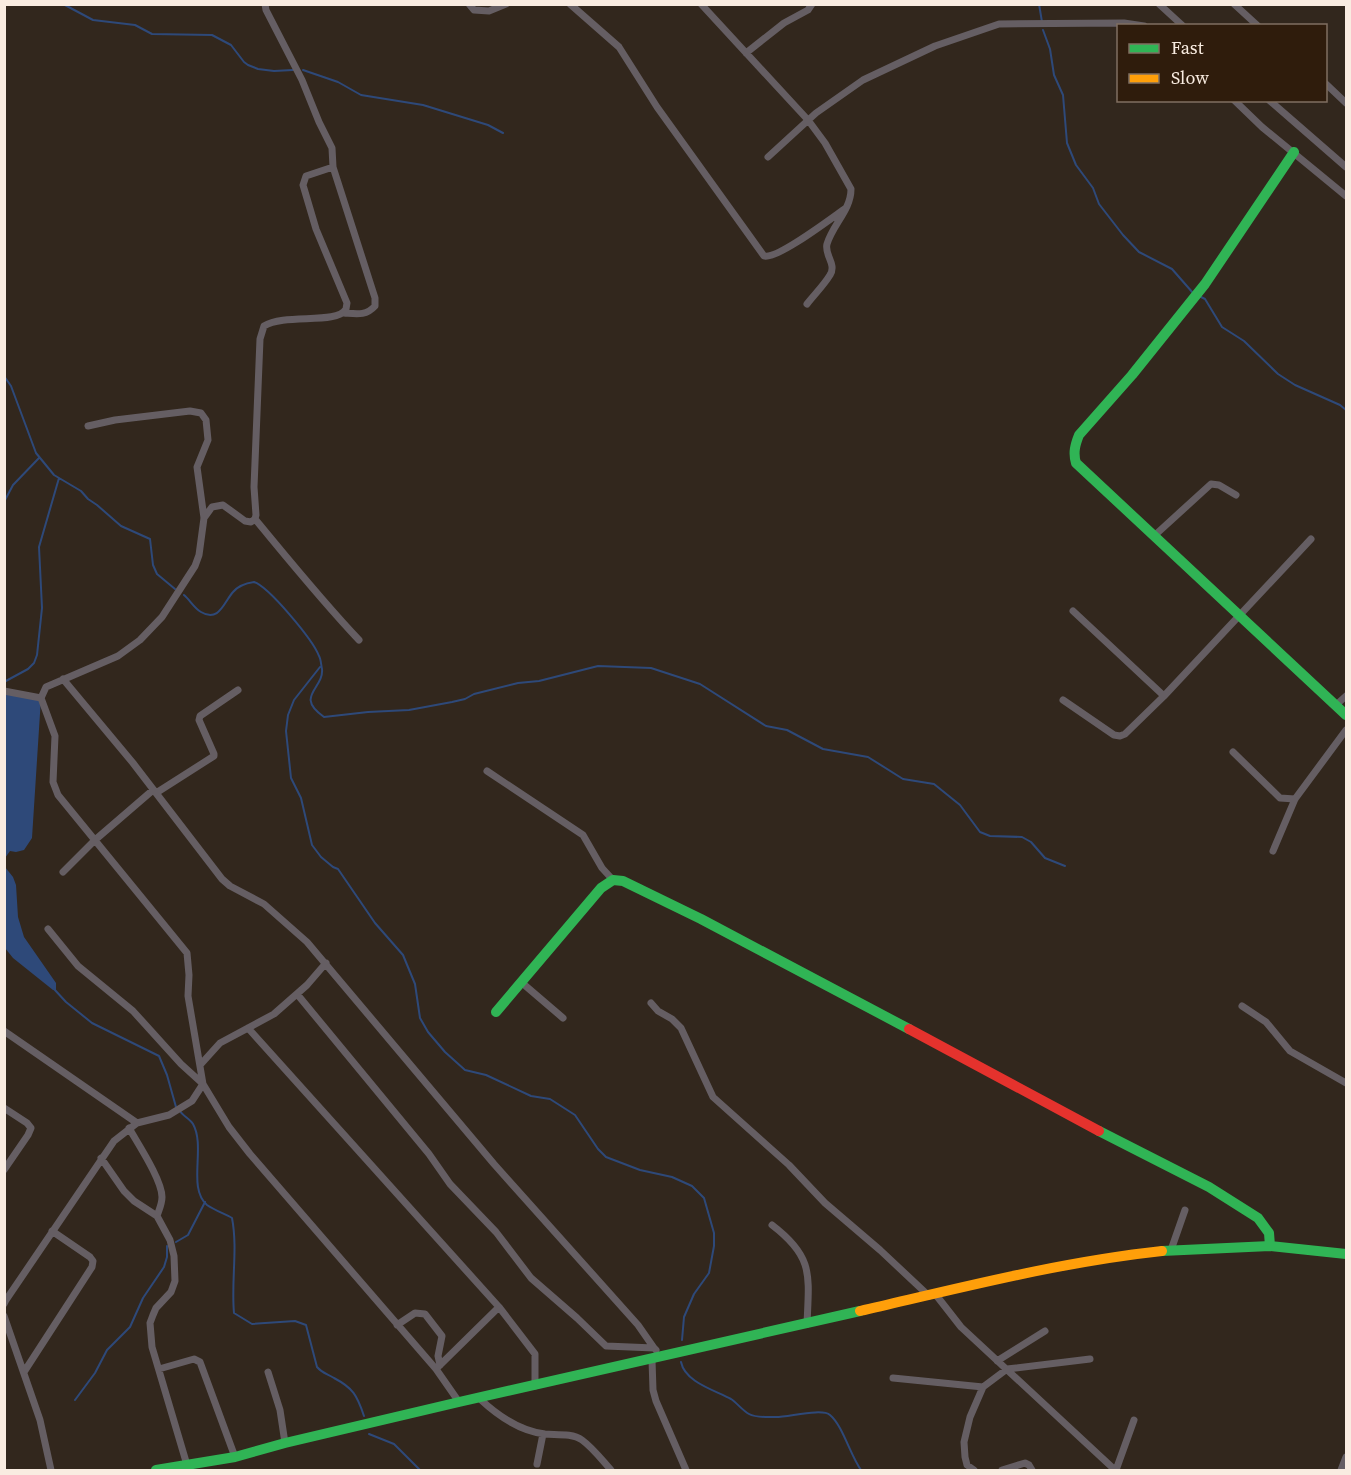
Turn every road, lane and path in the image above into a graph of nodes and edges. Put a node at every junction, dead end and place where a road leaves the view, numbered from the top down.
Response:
1 (259, 4) edge
2 (469, 4) edge
3 (506, 4) edge
4 (570, 4) edge
5 (701, 4) edge
6 (812, 4) edge
7 (1159, 4) edge
8 (1234, 4) edge
9 (266, 7) edge
10 (1134, 24) edge
11 (1181, 24) edge
12 (1256, 24) edge
13 (746, 53) junction
14 (1327, 85) edge
15 (1236, 102) edge
16 (1271, 102) edge
17 (1347, 103) edge
18 (808, 120) junction
19 (1294, 152) junction
20 (768, 157) dead end
21 (333, 167) junction
22 (1347, 167) edge
23 (1347, 196) edge
24 (846, 208) junction
25 (807, 304) dead end
26 (344, 313) junction
27 (88, 426) dead end
28 (1236, 495) dead end
29 (204, 518) junction
30 (255, 519) junction
31 (1154, 536) junction
32 (1311, 539) dead end
33 (1073, 611) dead end
34 (1239, 616) junction
35 (359, 640) dead end
36 (63, 679) junction
37 (238, 690) dead end
38 (4, 691) edge
39 (1164, 696) junction
40 (1347, 696) edge
41 (41, 698) junction
42 (1063, 700) dead end
43 (1336, 705) junction
44 (1347, 715) edge
45 (1347, 730) edge
46 (1233, 752) dead end
47 (487, 771) dead end
48 (154, 791) junction
49 (1295, 799) junction
50 (95, 840) junction
51 (1273, 851) dead end
52 (63, 872) dead end
53 (614, 880) junction
54 (48, 929) dead end
55 (326, 963) junction
56 (521, 982) junction
57 (297, 994) junction
58 (651, 1003) dead end
59 (1242, 1006) dead end
60 (496, 1012) dead end
61 (563, 1018) dead end
62 (248, 1028) junction
63 (6, 1034) edge
64 (201, 1064) junction
65 (1347, 1083) edge
66 (203, 1084) junction
67 (4, 1108) edge
68 (137, 1123) junction
69 (129, 1128) junction
70 (101, 1158) junction
71 (4, 1170) edge
72 (1185, 1210) dead end
73 (157, 1216) junction
74 (772, 1224) dead end
75 (52, 1231) junction
76 (1270, 1246) junction
77 (1171, 1250) junction
78 (1347, 1254) edge
79 (933, 1296) junction
80 (5, 1301) edge
81 (498, 1307) junction
82 (4, 1316) edge
83 (807, 1324) junction
84 (397, 1325) junction
85 (1045, 1331) dead end
86 (656, 1355) junction
87 (1090, 1359) dead end
88 (997, 1361) junction
89 (438, 1367) junction
90 (159, 1369) junction
91 (1007, 1369) junction
92 (24, 1372) junction
93 (268, 1372) dead end
94 (893, 1378) dead end
95 (535, 1386) junction
96 (983, 1387) junction
97 (480, 1399) junction
98 (459, 1402) junction
99 (1134, 1420) dead end
100 (543, 1434) junction
101 (285, 1443) junction
102 (235, 1457) junction
103 (1347, 1457) edge
104 (537, 1464) dead end
105 (190, 1467) edge
106 (51, 1470) edge
107 (156, 1470) edge
108 (611, 1470) edge
109 (686, 1470) edge
110 (974, 1470) edge
111 (1002, 1470) edge
112 (1032, 1470) edge
113 (1116, 1470) edge
114 (1341, 1470) edge

1 - 9 street
2 - 3 street
4 - 24 street
5 - 13 street
6 - 13 street
7 - 11 street
8 - 12 street
9 - 21 street
10 - 18 street
13 - 18 street
14 - 17 street
15 - 19 street
16 - 22 street
18 - 20 street
18 - 24 street
19 - 23 street
19 - 31 street
21 - 26 street
21 - 26 street
24 - 25 street
26 - 30 street
27 - 29 street
28 - 31 street
29 - 30 street
29 - 36 street
30 - 35 street
31 - 34 street
32 - 34 street
33 - 39 street
34 - 39 street
34 - 43 street
36 - 41 street
36 - 48 street
37 - 48 street
38 - 41 street
39 - 42 street
40 - 43 street
41 - 50 street
43 - 44 street
45 - 49 street
46 - 49 street
47 - 53 street
48 - 50 street
48 - 55 street
49 - 51 street
50 - 52 street
50 - 64 street
53 - 56 street
53 - 76 street
54 - 66 street
55 - 57 street
55 - 86 street
56 - 60 street
56 - 61 street
57 - 62 street
57 - 86 street
58 - 79 street
59 - 65 street
62 - 64 street
62 - 81 street
63 - 68 street
64 - 66 street
66 - 68 street
66 - 84 street
67 - 71 street
68 - 69 street
69 - 70 street
69 - 73 street
70 - 73 street
70 - 75 street
72 - 77 street
73 - 90 street
74 - 83 street
75 - 80 street
75 - 92 street
76 - 77 street
76 - 78 street
77 - 79 street
79 - 83 street
79 - 88 street
81 - 89 street
81 - 95 street
82 - 92 street
83 - 86 street
84 - 89 street
84 - 89 street
85 - 88 street
86 - 95 street
86 - 109 street
87 - 91 street
88 - 91 street
89 - 98 street
90 - 102 street
90 - 105 street
91 - 96 street
91 - 113 street
92 - 106 street
93 - 101 street
94 - 96 street
95 - 97 street
96 - 110 street
97 - 98 street
97 - 100 street
98 - 101 street
99 - 113 street
100 - 104 street
100 - 108 street
101 - 102 street
102 - 105 street
103 - 114 street
105 - 107 street
111 - 112 street

